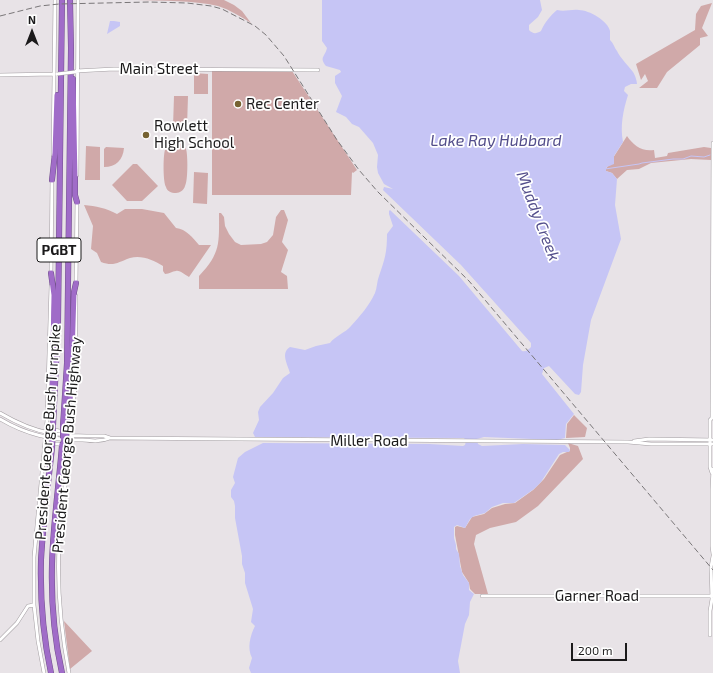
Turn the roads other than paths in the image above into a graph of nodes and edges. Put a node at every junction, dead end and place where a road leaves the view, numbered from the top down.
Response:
1 (55, 0) edge
2 (62, 0) edge
3 (70, 0) edge
4 (78, 0) edge
5 (70, 48) junction
6 (318, 70) dead end
7 (77, 71) junction
8 (57, 74) junction
9 (0, 75) edge
10 (713, 143) edge
11 (713, 160) edge
12 (52, 180) joint
13 (77, 202) junction
14 (51, 273) junction
15 (76, 283) joint
16 (0, 413) edge
17 (0, 419) edge
18 (712, 419) edge
19 (47, 420) junction
20 (53, 426) junction
21 (67, 426) junction
22 (46, 433) junction
23 (70, 436) junction
24 (45, 438) junction
25 (110, 438) junction
26 (70, 440) junction
27 (711, 440) edge
28 (628, 442) junction
29 (711, 444) edge
30 (44, 450) junction
31 (68, 453) junction
32 (712, 471) edge
33 (713, 555) edge
34 (482, 596) dead end
35 (712, 596) junction
36 (34, 605) junction
37 (710, 635) dead end
38 (0, 640) edge
39 (44, 673) edge
40 (52, 673) edge
41 (62, 673) edge
42 (69, 673) edge

1 - 8 main road
2 - 8 highway, President George Bush Turnpike / PGBT
3 - 5 highway, President George Bush Turnpike / PGBT
4 - 7 main road
5 - 13 highway
5 - 21 highway, President George Bush Turnpike / PGBT
6 - 7 main road, Main Street
7 - 8 main road, Main Street, bridge
7 - 13 main road
8 - 9 main road, Main Street
8 - 12 highway
8 - 20 highway, President George Bush Turnpike / PGBT
10 - 11 main road
11 - 18 main road
12 - 14 main road, President George Bush Highway
13 - 15 main road
14 - 19 main road, President George Bush Highway
14 - 20 highway
15 - 21 highway
16 - 22 main road, Miller Road
17 - 24 main road, Miller Road
18 - 27 main road
19 - 21 main road
19 - 22 main road, President George Bush Highway
20 - 40 highway, President George Bush Turnpike / PGBT, bridge
21 - 23 main road, President George Bush Highway
21 - 41 highway, President George Bush Turnpike / PGBT, bridge
22 - 23 main road, Miller Road
22 - 24 main road, President George Bush Highway
23 - 25 main road, Miller Road
23 - 26 main road, President George Bush Highway
24 - 26 main road, Miller Road
24 - 30 main road, President George Bush Highway
25 - 26 main road, Miller Road
25 - 28 main road, Miller Road
26 - 31 main road, President George Bush Highway
27 - 28 main road, Miller Road
27 - 29 main road
28 - 29 main road, Miller Road
29 - 32 main road
30 - 31 main road
30 - 36 main road, President George Bush Highway
31 - 42 main road, President George Bush Highway
32 - 33 main road
33 - 35 main road
34 - 35 main road, Garner Road
35 - 37 main road
36 - 38 main road
36 - 39 main road, President George Bush Highway

